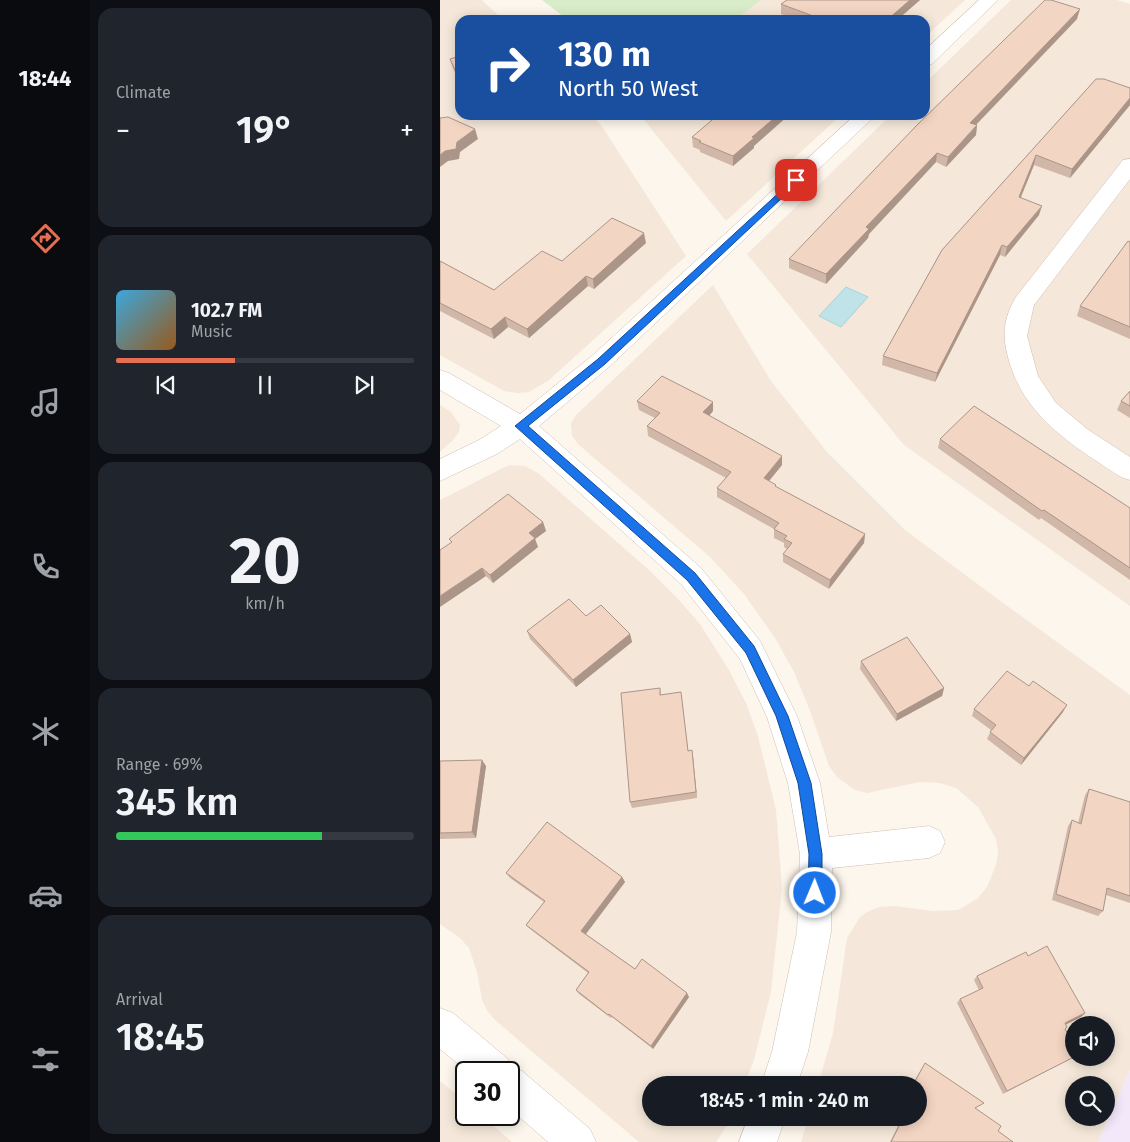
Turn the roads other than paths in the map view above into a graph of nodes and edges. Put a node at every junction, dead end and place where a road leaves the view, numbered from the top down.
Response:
1 (989, 0) edge
2 (930, 55) edge
3 (861, 120) edge
4 (1130, 165) edge
5 (440, 379) edge
6 (521, 426) junction
7 (1130, 470) edge
8 (440, 471) edge
9 (929, 842) dead end
10 (816, 854) junction
11 (440, 1026) edge
12 (482, 1061) edge
13 (782, 1076) edge
14 (520, 1093) edge
15 (764, 1126) edge
16 (577, 1142) edge
17 (758, 1142) edge

1 - 2 street
3 - 6 street
4 - 7 street
5 - 6 street
6 - 8 street
6 - 10 street
9 - 10 street
10 - 13 street
11 - 12 street
14 - 16 street
15 - 17 street

